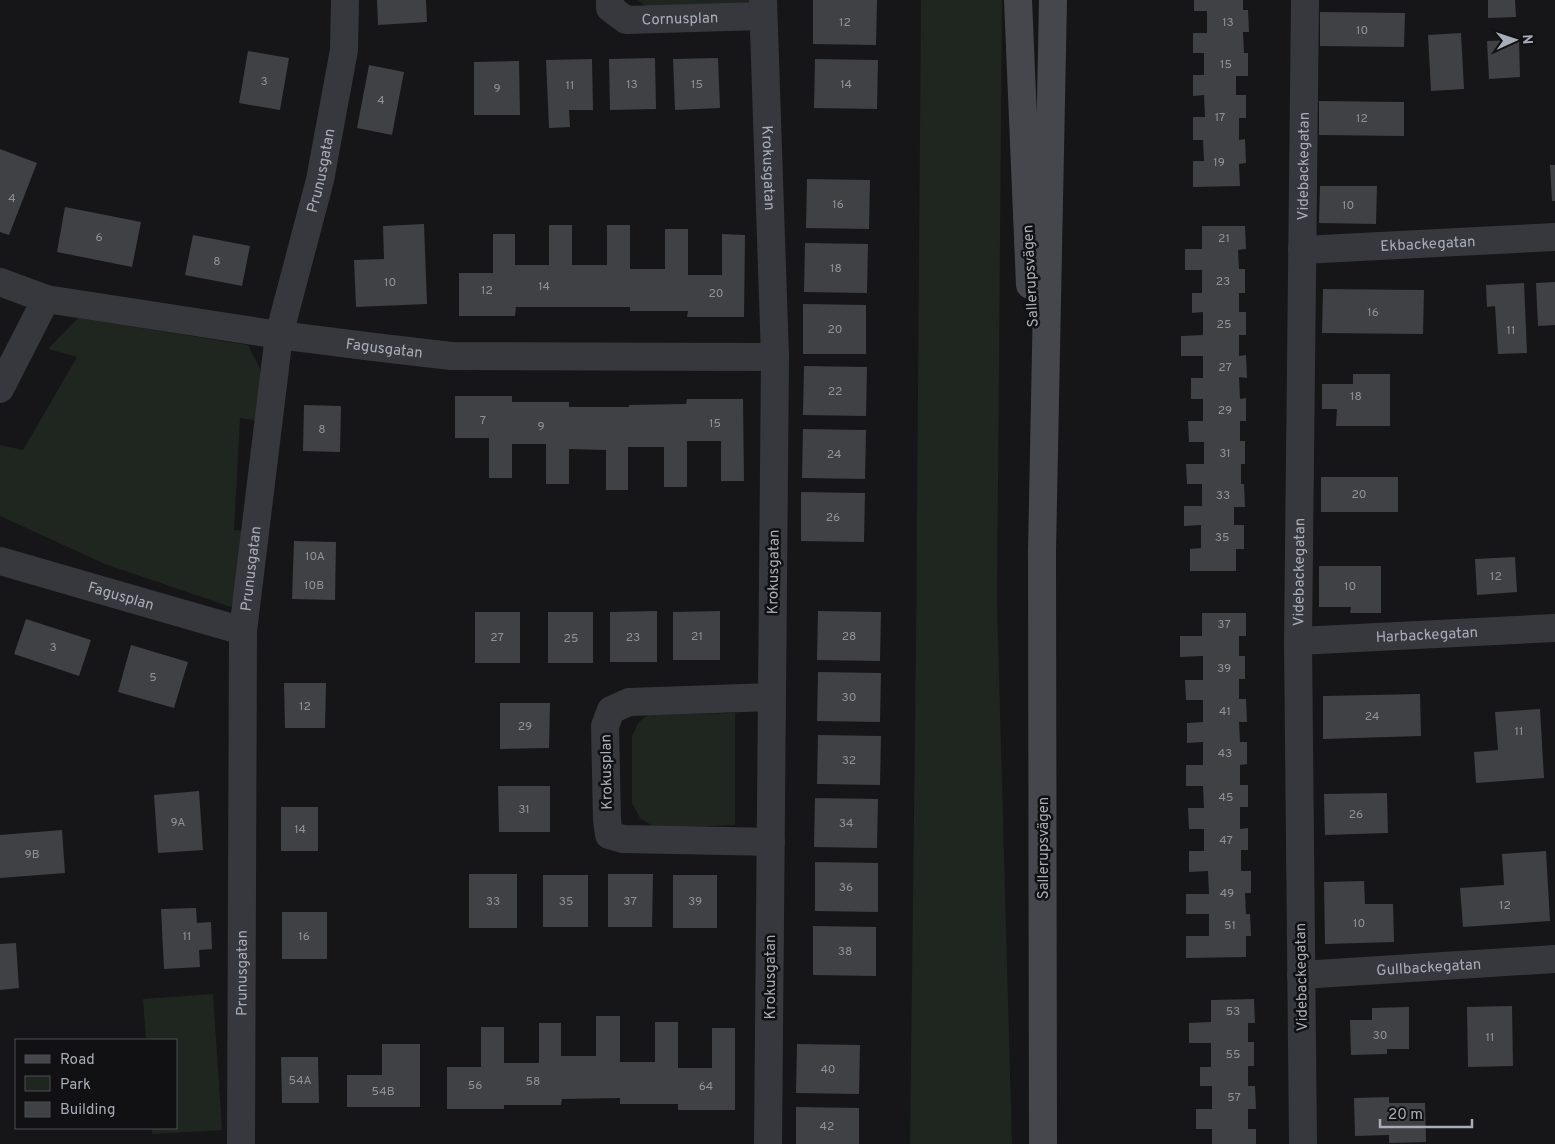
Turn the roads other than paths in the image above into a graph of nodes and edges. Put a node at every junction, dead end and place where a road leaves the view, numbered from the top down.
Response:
1 (345, 0) edge
2 (610, 0) edge
3 (1018, 0) edge
4 (1053, 0) edge
5 (1305, 0) edge
6 (763, 8) edge
7 (1555, 237) edge
8 (1302, 250) junction
9 (0, 282) edge
10 (46, 299) junction
11 (279, 335) junction
12 (775, 357) junction
13 (0, 390) edge
14 (1042, 551) junction
15 (0, 561) edge
16 (1555, 628) edge
17 (243, 631) junction
18 (1298, 641) junction
19 (771, 697) junction
20 (771, 842) junction
21 (1555, 959) edge
22 (1301, 975) junction
23 (240, 1144) edge
24 (768, 1144) edge
25 (1043, 1144) edge
26 (1303, 1144) edge

1 - 11 street, Prunusgatan
2 - 6 street, Cornusplan
3 - 14 main road, Sallerupsvägen
4 - 14 main road, Sallerupsvägen
5 - 8 street, Videbackegatan
6 - 12 street, Krokusgatan
7 - 8 street, Ekbackegatan
8 - 18 street, Videbackegatan
9 - 10 street, Fagusgatan
10 - 11 street, Fagusgatan
10 - 13 street
11 - 12 street, Fagusgatan
11 - 17 street, Prunusgatan
12 - 19 street, Krokusgatan
14 - 25 main road, Sallerupsvägen
15 - 17 street, Fagusplan
16 - 18 street, Harbackegatan
17 - 23 street, Prunusgatan
18 - 22 street, Videbackegatan
19 - 20 street, Krokusgatan
19 - 20 street, Krokusplan
20 - 24 street, Krokusgatan
21 - 22 street, Gullbackegatan
22 - 26 street, Videbackegatan

